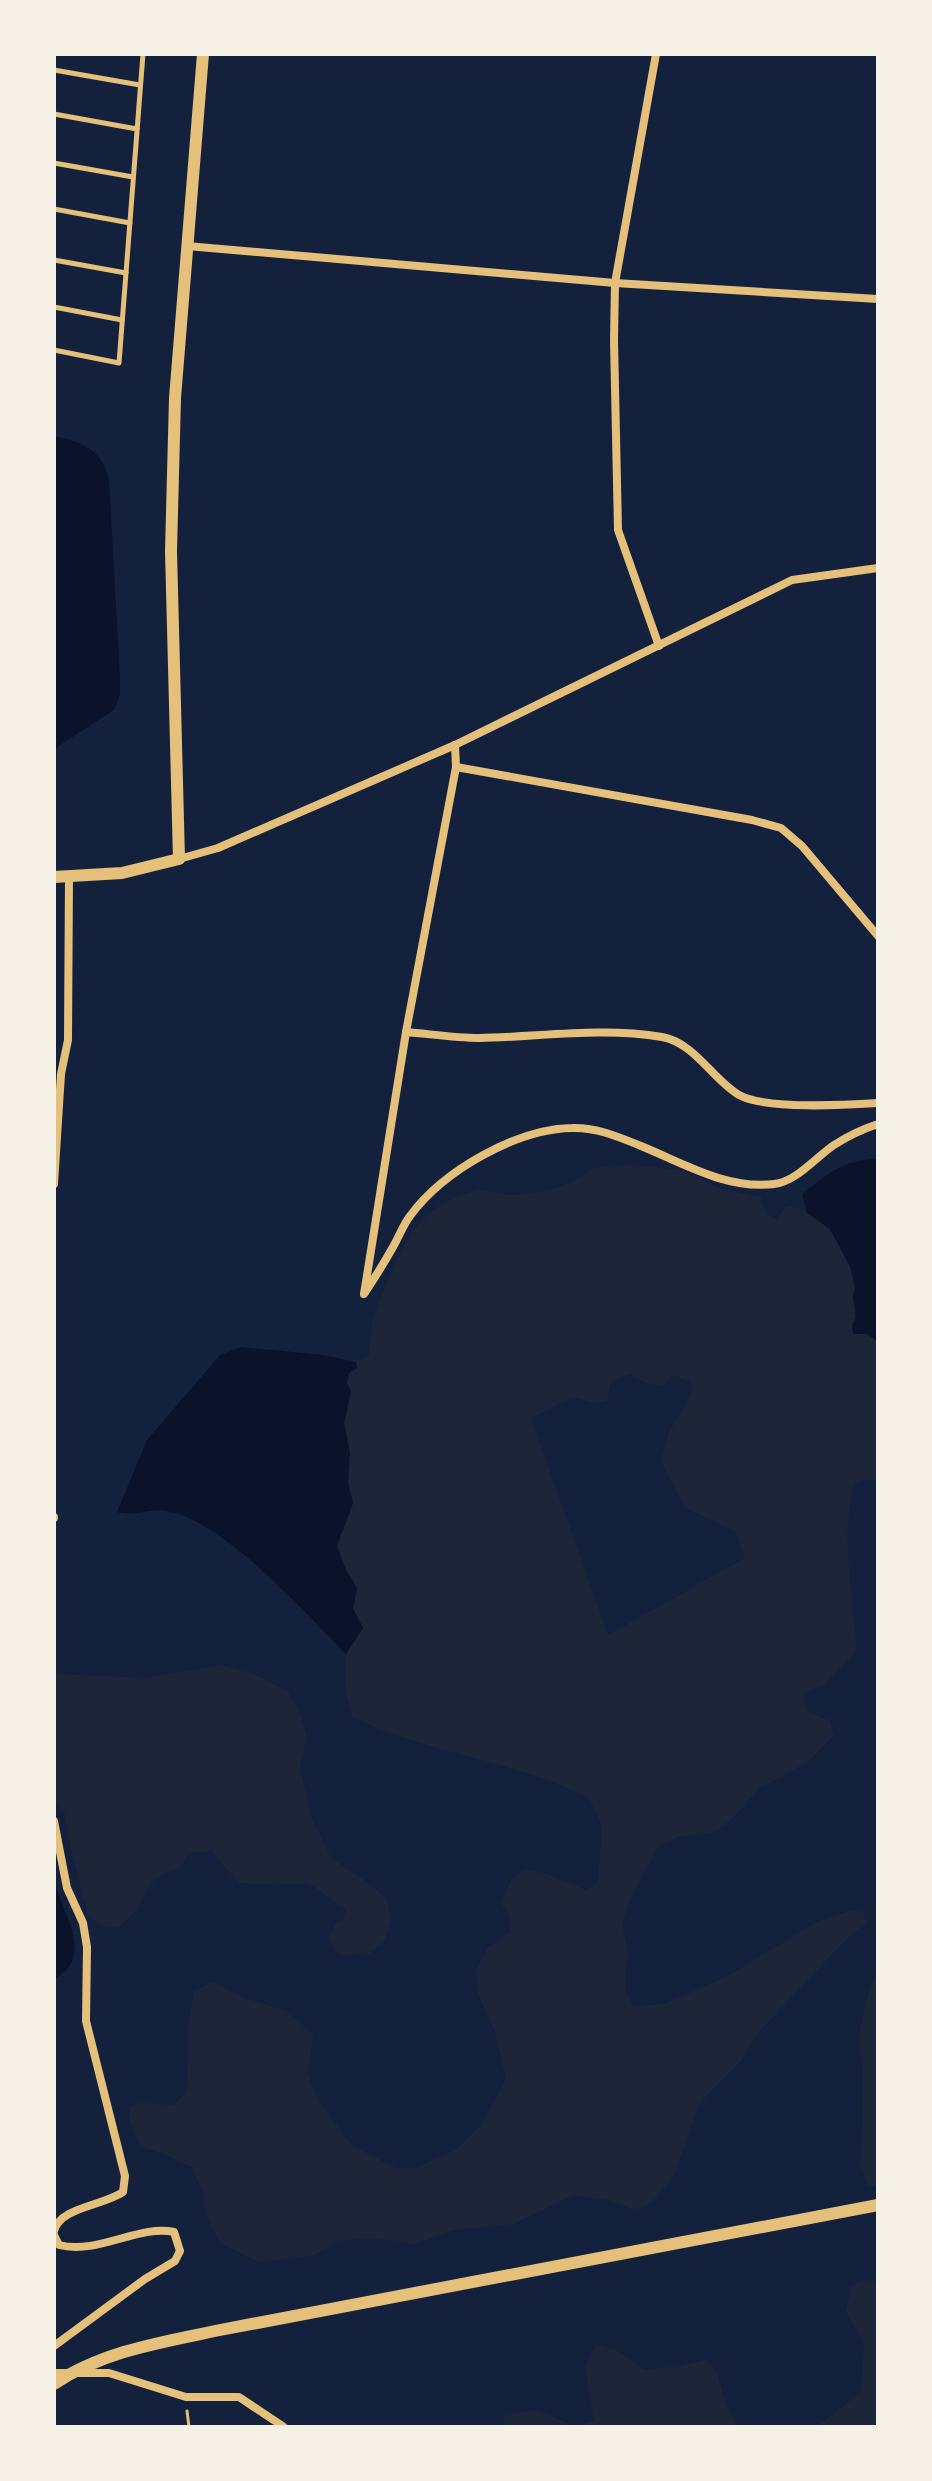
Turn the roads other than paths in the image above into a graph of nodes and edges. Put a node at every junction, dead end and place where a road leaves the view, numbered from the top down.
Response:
1 (143, 54) edge
2 (203, 54) edge
3 (656, 54) edge
4 (54, 70) edge
5 (140, 85) junction
6 (54, 114) edge
7 (137, 129) junction
8 (54, 163) edge
9 (133, 177) junction
10 (54, 209) edge
11 (130, 223) junction
12 (187, 246) junction
13 (54, 260) edge
14 (126, 273) junction
15 (615, 283) junction
16 (878, 299) edge
17 (54, 307) edge
18 (122, 320) junction
19 (54, 350) edge
20 (878, 568) edge
21 (659, 646) junction
22 (455, 745) junction
23 (456, 767) junction
24 (179, 859) junction
25 (69, 876) junction
26 (54, 877) edge
27 (878, 936) edge
28 (406, 1032) junction
29 (878, 1103) edge
30 (878, 1124) edge
31 (54, 1184) edge
32 (54, 1821) edge
33 (878, 2205) edge
34 (54, 2233) edge
35 (54, 2346) edge
36 (72, 2372) junction
37 (54, 2373) edge
38 (54, 2384) edge
39 (284, 2427) edge

1 - 5 lane
2 - 12 street
3 - 15 street
4 - 5 lane
5 - 7 lane
6 - 7 lane
7 - 9 lane
8 - 9 lane
9 - 11 lane
10 - 11 lane
11 - 14 lane
12 - 15 street
12 - 24 street
13 - 14 lane
14 - 18 lane
15 - 16 street
15 - 21 street
17 - 18 lane
18 - 19 lane
20 - 21 street
21 - 22 street
22 - 23 street
22 - 24 street
23 - 27 street
23 - 28 street
24 - 25 street
25 - 26 street
25 - 31 street
28 - 29 street
28 - 30 street
32 - 34 street
33 - 36 street
34 - 35 street
36 - 37 street
36 - 38 street
36 - 39 street

